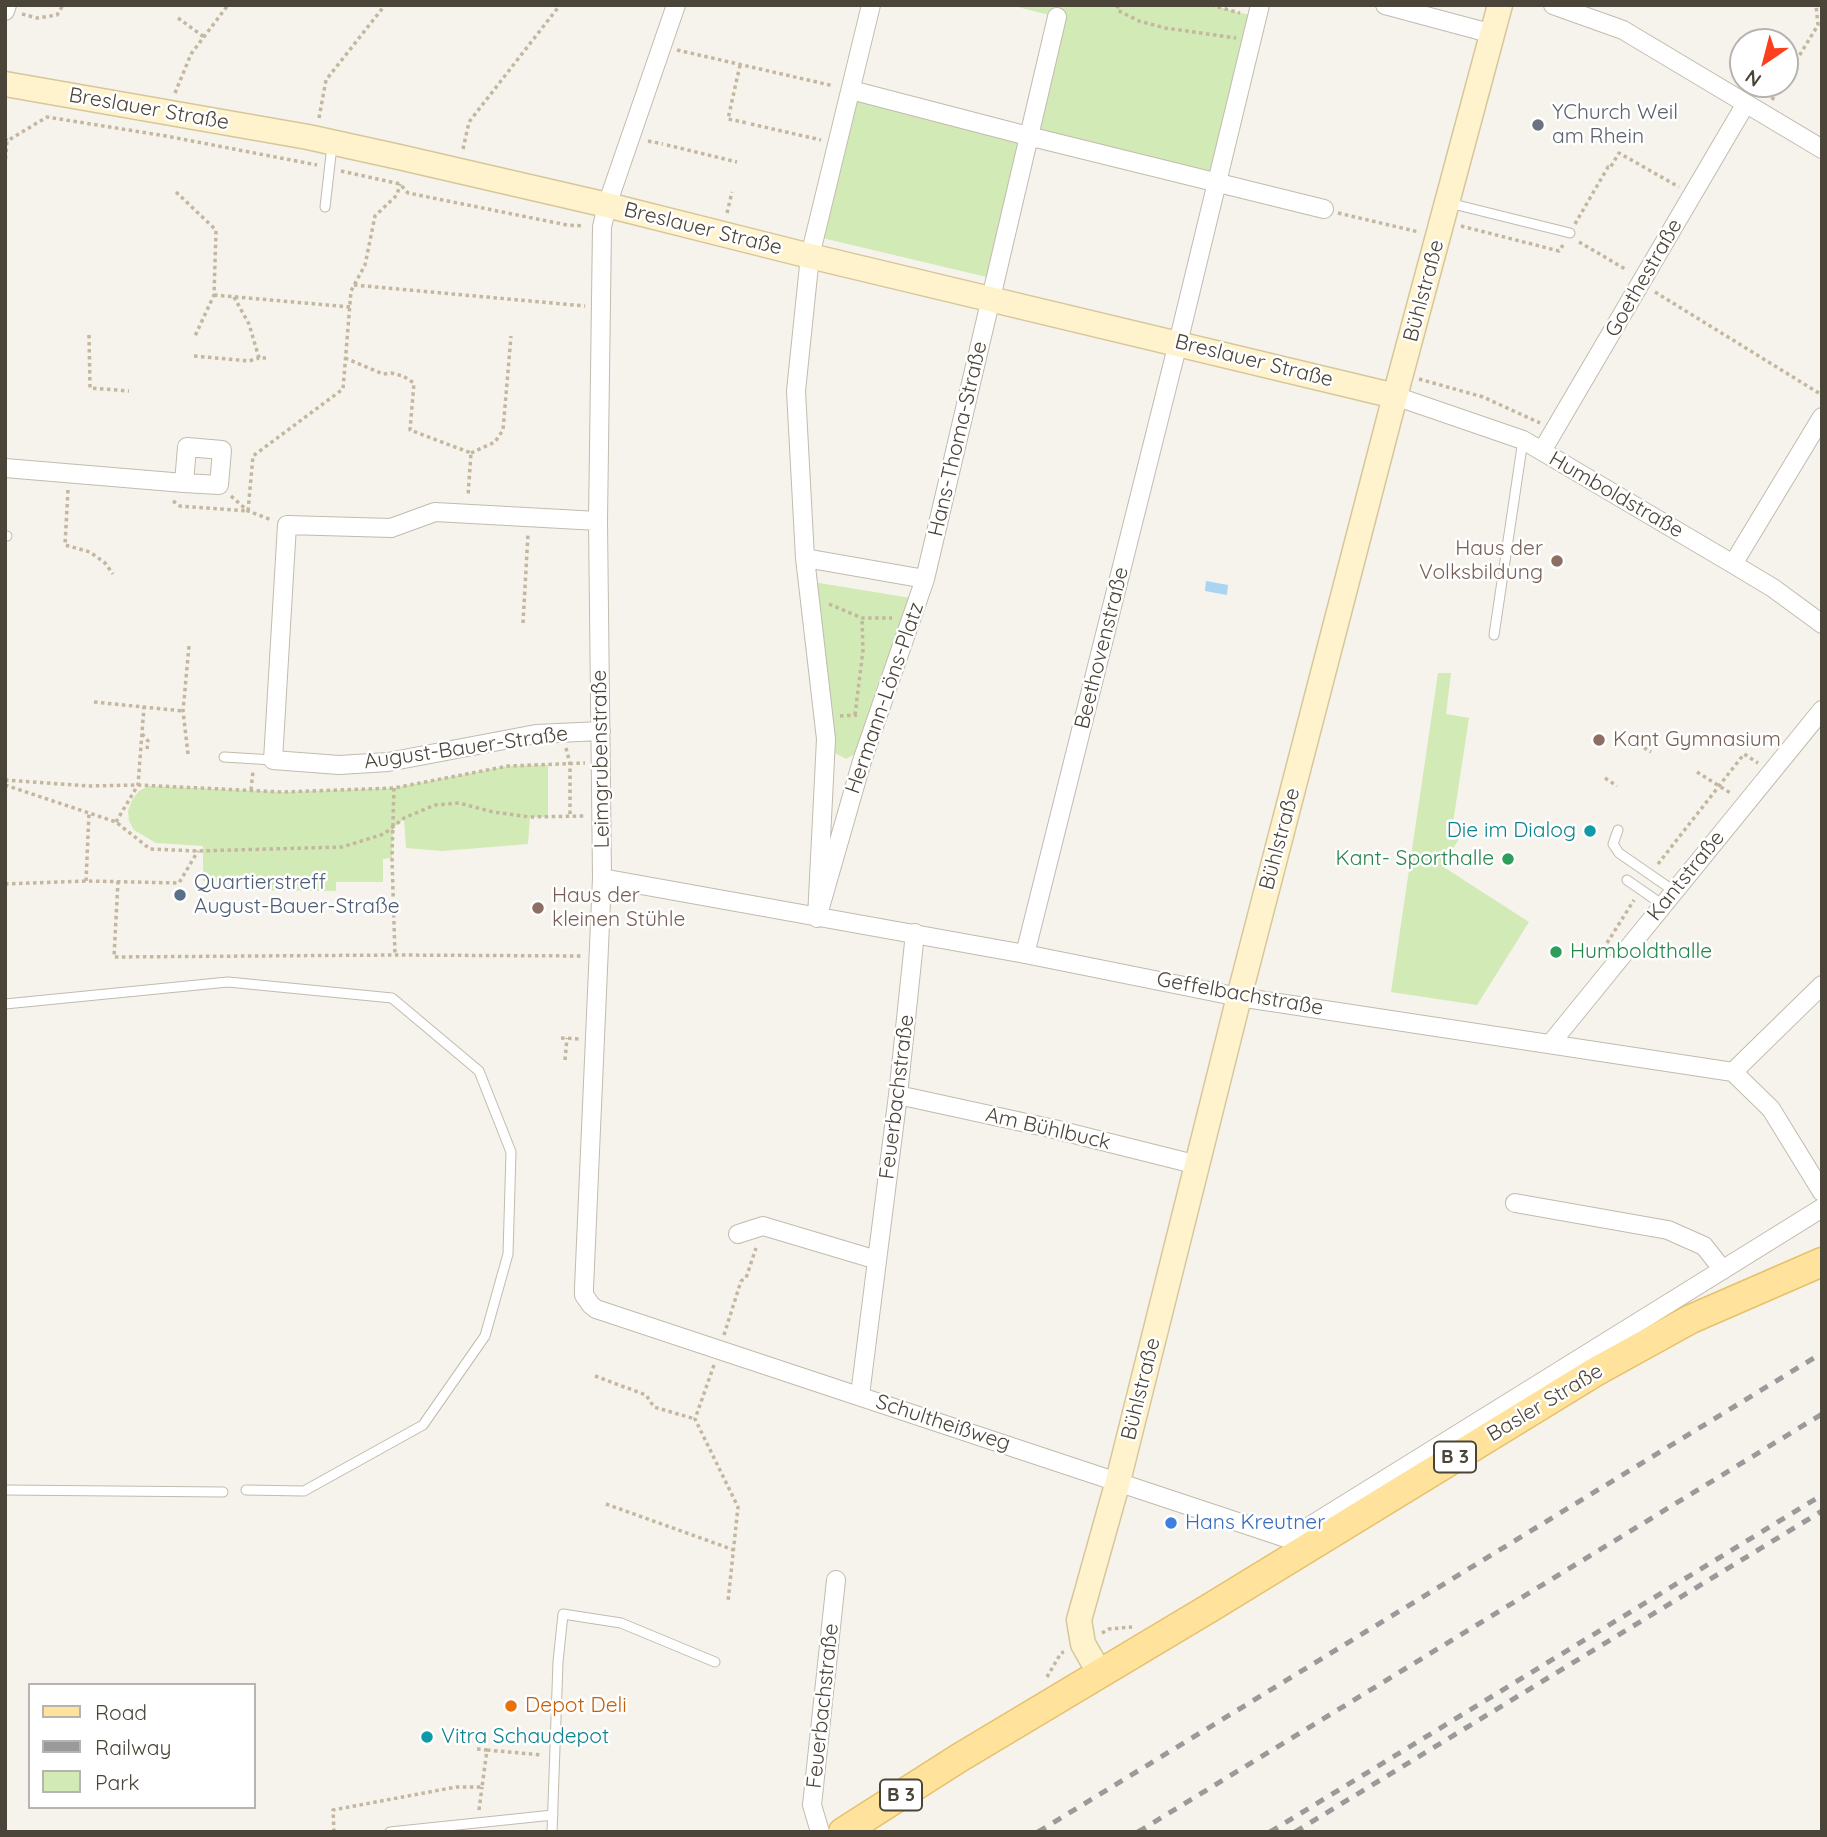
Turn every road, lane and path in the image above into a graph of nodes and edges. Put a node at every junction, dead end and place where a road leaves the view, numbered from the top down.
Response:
1 (64, 5) edge
2 (228, 5) edge
3 (385, 5) edge
4 (560, 5) edge
5 (871, 5) edge
6 (1118, 5) edge
7 (1211, 5) edge
8 (1385, 5) edge
9 (1500, 5) edge
10 (1553, 5) edge
11 (1816, 5) edge
12 (670, 6) edge
13 (6, 9) edge
14 (1258, 11) edge
15 (1057, 17) dead end
16 (178, 18) dead end
17 (1493, 34) junction
18 (204, 37) junction
19 (1252, 41) junction
20 (662, 46) junction
21 (1799, 56) edge
22 (740, 64) junction
23 (5, 84) edge
24 (850, 90) junction
25 (175, 93) dead end
26 (1745, 105) junction
27 (318, 121) dead end
28 (1028, 136) junction
29 (6, 139) edge
30 (332, 142) junction
31 (837, 144) junction
32 (667, 145) dead end
33 (1822, 149) edge
34 (462, 153) dead end
35 (737, 162) dead end
36 (5, 166) edge
37 (329, 168) junction
38 (1217, 183) junction
39 (400, 184) junction
40 (176, 192) dead end
41 (732, 192) dead end
42 (1693, 195) junction
43 (325, 207) dead end
44 (1324, 209) joint
45 (727, 215) dead end
46 (604, 216) junction
47 (1443, 220) junction
48 (1570, 233) joint
49 (810, 256) junction
50 (1642, 282) junction
51 (354, 285) junction
52 (214, 295) junction
53 (234, 297) junction
54 (990, 299) junction
55 (350, 307) junction
56 (601, 307) junction
57 (89, 335) dead end
58 (195, 336) dead end
59 (511, 336) dead end
60 (1178, 343) junction
61 (194, 356) dead end
62 (259, 358) junction
63 (266, 358) dead end
64 (345, 358) junction
65 (1398, 386) junction
66 (129, 391) dead end
67 (1822, 395) edge
68 (1822, 417) edge
69 (1554, 430) junction
70 (1523, 440) junction
71 (1542, 451) junction
72 (471, 453) junction
73 (253, 456) dead end
74 (5, 468) edge
75 (69, 474) junction
76 (184, 483) junction
77 (219, 485) junction
78 (466, 513) junction
79 (529, 517) junction
80 (598, 521) junction
81 (288, 525) junction
82 (805, 558) junction
83 (1733, 564) junction
84 (113, 574) dead end
85 (925, 579) junction
86 (809, 594) junction
87 (862, 618) junction
88 (911, 618) junction
89 (523, 622) dead end
90 (1822, 624) edge
91 (1494, 635) dead end
92 (189, 646) dead end
93 (94, 702) dead end
94 (144, 707) junction
95 (1822, 710) edge
96 (183, 711) junction
97 (855, 715) junction
98 (823, 716) junction
99 (876, 720) junction
100 (601, 731) junction
101 (142, 734) junction
102 (1639, 744) dead end
103 (147, 749) dead end
104 (1651, 752) dead end
105 (188, 754) dead end
106 (224, 757) dead end
107 (254, 759) junction
108 (273, 760) junction
109 (570, 769) dead end
110 (1697, 772) dead end
111 (1771, 772) junction
112 (1605, 778) dead end
113 (5, 785) edge
114 (1617, 786) dead end
115 (1720, 787) junction
116 (394, 788) dead end
117 (251, 790) dead end
118 (1746, 803) junction
119 (89, 812) junction
120 (602, 816) junction
121 (570, 817) junction
122 (116, 822) junction
123 (393, 828) junction
124 (1618, 830) dead end
125 (198, 851) junction
126 (1650, 875) junction
127 (602, 878) junction
128 (1627, 880) dead end
129 (86, 881) junction
130 (118, 881) junction
131 (5, 884) edge
132 (1674, 891) junction
133 (1663, 905) junction
134 (817, 918) junction
135 (915, 933) junction
136 (1606, 945) dead end
137 (1025, 954) junction
138 (395, 955) junction
139 (599, 957) junction
140 (1822, 985) edge
141 (1239, 997) junction
142 (5, 1004) edge
143 (567, 1038) dead end
144 (1551, 1043) junction
145 (565, 1060) dead end
146 (1732, 1072) junction
147 (898, 1095) junction
148 (1198, 1165) junction
149 (1822, 1192) edge
150 (1515, 1203) dead end
151 (1822, 1208) edge
152 (763, 1226) junction
153 (738, 1234) dead end
154 (877, 1260) junction
155 (1822, 1262) edge
156 (1723, 1270) junction
157 (596, 1309) joint
158 (719, 1349) junction
159 (595, 1377) dead end
160 (860, 1395) junction
161 (695, 1419) junction
162 (1118, 1480) junction
163 (5, 1490) edge
164 (246, 1490) dead end
165 (223, 1492) dead end
166 (606, 1504) dead end
167 (734, 1550) junction
168 (836, 1580) dead end
169 (728, 1601) dead end
170 (715, 1662) dead end
171 (1099, 1672) junction
172 (477, 1749) dead end
173 (488, 1750) junction
174 (538, 1754) dead end
175 (482, 1787) junction
176 (480, 1801) dead end
177 (552, 1815) junction
178 (334, 1832) edge
179 (390, 1832) edge
180 (552, 1832) edge
181 (820, 1832) edge
182 (843, 1832) edge

1 - 13 path
2 - 18 path
3 - 27 path
4 - 34 path
5 - 24 street
6 - 19 path
7 - 14 path
8 - 17 street
9 - 17 street, Bühlstraße
10 - 26 street
11 - 21 path
12 - 20 street, Leimgrubenstraße
14 - 19 street, Beethovenstraße
15 - 28 street, Hans-Thoma-Straße
16 - 18 path
17 - 47 street, Bühlstraße
18 - 25 path
19 - 38 street, Beethovenstraße
20 - 22 path
20 - 46 street, Leimgrubenstraße
22 - 24 path
22 - 31 path
23 - 30 street, Breslauer Straße
24 - 28 street
24 - 31 street
26 - 33 street
26 - 42 street, Goethestraße
28 - 38 street
28 - 54 street, Hans-Thoma-Straße
29 - 36 path
29 - 37 path
30 - 37 lane
30 - 46 street, Breslauer Straße
31 - 49 street
32 - 35 path
37 - 39 path
37 - 43 lane
38 - 44 street
38 - 60 street, Beethovenstraße
39 - 46 path
39 - 51 path
40 - 52 path
41 - 45 path
42 - 48 path
42 - 50 street, Goethestraße
44 - 47 path
46 - 49 street, Breslauer Straße
46 - 56 street, Leimgrubenstraße
47 - 48 lane
47 - 50 path
47 - 65 street, Bühlstraße
49 - 54 street, Breslauer Straße
49 - 82 street
50 - 67 path
50 - 69 street, Goethestraße
51 - 55 path
51 - 56 path
52 - 53 path
52 - 58 path
53 - 55 path
53 - 62 path
54 - 60 street, Breslauer Straße
54 - 85 street, Hans-Thoma-Straße
55 - 64 path
56 - 80 street, Leimgrubenstraße
57 - 66 path
59 - 72 path
60 - 65 street, Breslauer Straße
60 - 137 street, Beethovenstraße
61 - 62 path
62 - 63 path
64 - 72 path
64 - 73 path
65 - 69 path
65 - 70 street, Humboldstraße
65 - 141 street, Bühlstraße
68 - 83 street
69 - 71 street, Goethestraße
70 - 71 street, Humboldstraße
70 - 91 lane
71 - 83 street, Humboldstraße
72 - 78 path
74 - 75 street
75 - 76 street
75 - 84 path
76 - 77 street
76 - 77 street
77 - 81 path
78 - 79 street
78 - 81 street
79 - 80 street
79 - 89 path
80 - 100 street, Leimgrubenstraße
81 - 108 street
82 - 85 street, Hermann-Löns-Platz
82 - 86 street, Hermann-Löns-Platz
83 - 90 street, Humboldstraße
85 - 88 street, Hermann-Löns-Platz
86 - 87 path
86 - 98 street, Hermann-Löns-Platz
87 - 88 path
87 - 97 path
88 - 99 street, Hermann-Löns-Platz
92 - 96 path
93 - 94 path
94 - 96 path
94 - 101 path
95 - 111 street, Kantstraße
96 - 105 path
97 - 98 path
97 - 99 path
98 - 134 street, Hermann-Löns-Platz
99 - 134 street, Hermann-Löns-Platz
100 - 108 street, August-Bauer-Straße
100 - 120 street, Leimgrubenstraße
101 - 103 path
101 - 122 path
102 - 104 path
106 - 107 lane
107 - 108 lane
107 - 117 path
109 - 121 path
110 - 115 path
111 - 115 path
111 - 118 street, Kantstraße
112 - 114 path
113 - 119 path
115 - 118 path
115 - 126 path
116 - 123 path
118 - 132 street, Kantstraße
119 - 122 path
119 - 129 path
120 - 121 path
120 - 127 street, Leimgrubenstraße
121 - 123 path
122 - 125 path
123 - 125 path
123 - 138 path
124 - 126 lane
125 - 130 path
126 - 132 lane
126 - 136 path
127 - 134 street, Geffelbachstraße
127 - 139 street, Leimgrubenstraße
128 - 133 lane
129 - 130 path
129 - 131 path
130 - 138 path
132 - 133 street, Kantstraße
133 - 144 street, Kantstraße
134 - 135 street, Geffelbachstraße
135 - 137 street, Geffelbachstraße
135 - 147 street, Feuerbachstraße
137 - 141 street, Geffelbachstraße
138 - 139 path
139 - 157 street, Leimgrubenstraße
140 - 146 street
141 - 144 street, Geffelbachstraße
141 - 148 street, Bühlstraße
142 - 164 lane
143 - 145 path
144 - 146 street, Geffelbachstraße
146 - 149 street
147 - 148 street, Am Bühlbuck
147 - 154 street, Feuerbachstraße
148 - 162 street, Bühlstraße
150 - 156 street
151 - 156 street
152 - 153 street
152 - 154 street
152 - 158 path
154 - 160 street, Feuerbachstraße
155 - 171 main road, Basler Straße / B 3
156 - 162 street, Schultheißweg
157 - 158 street, Schultheißweg
158 - 160 street, Schultheißweg
158 - 161 path
159 - 161 path
160 - 162 street, Schultheißweg
161 - 167 path
162 - 171 street, Bühlstraße
163 - 165 lane
166 - 167 path
167 - 169 path
168 - 181 street, Feuerbachstraße
170 - 177 lane
171 - 182 main road, B 3
172 - 173 path
173 - 174 path
173 - 175 path
175 - 176 path
175 - 178 path
177 - 179 lane
177 - 180 lane

